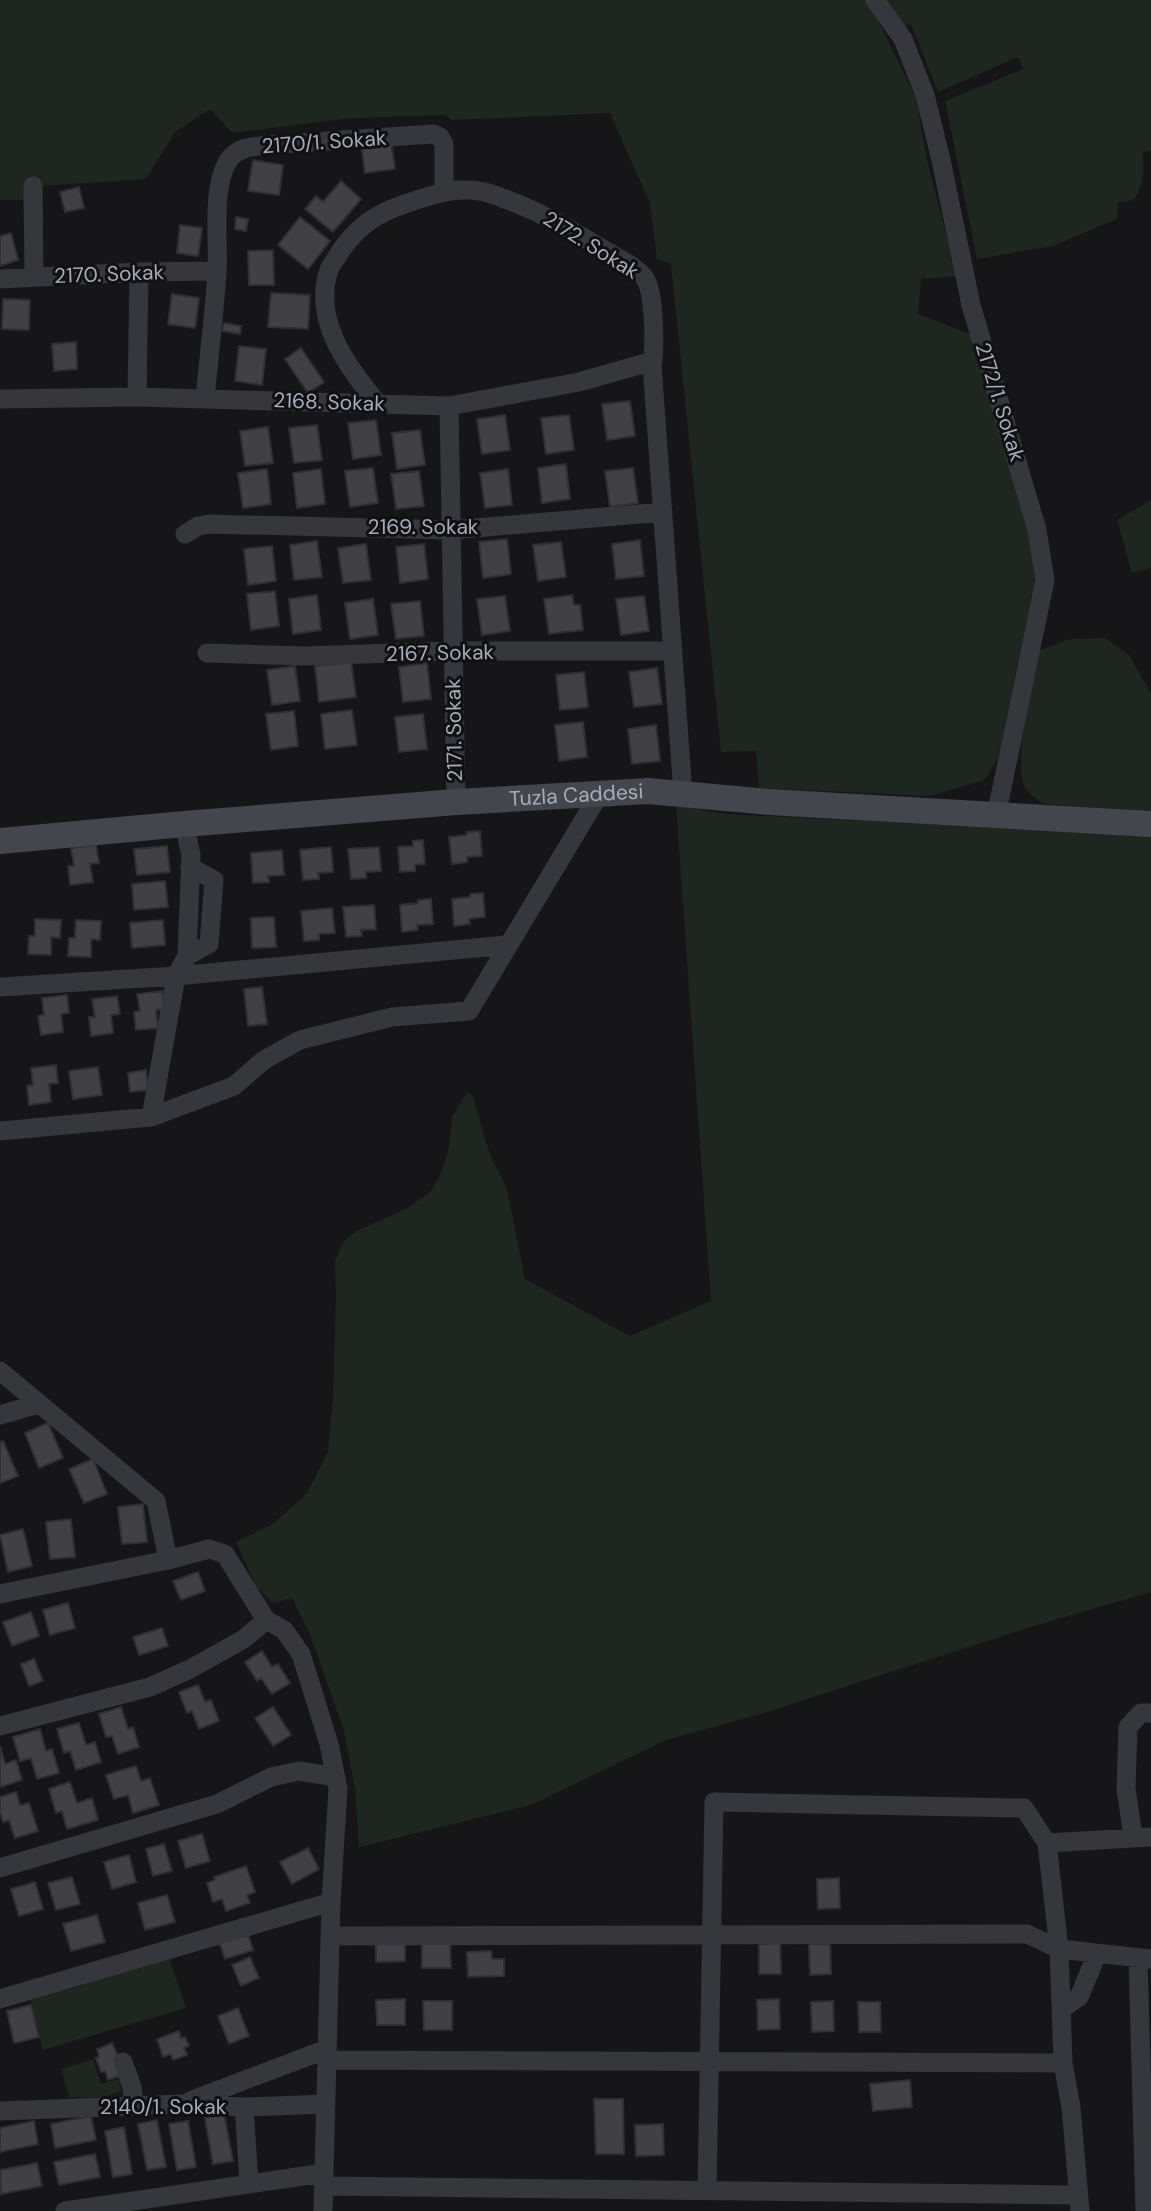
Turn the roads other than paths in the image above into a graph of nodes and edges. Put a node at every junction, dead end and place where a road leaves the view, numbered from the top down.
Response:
1 (874, 0) edge
2 (33, 186) dead end
3 (444, 191) junction
4 (217, 271) junction
5 (139, 272) junction
6 (34, 277) junction
7 (0, 279) edge
8 (653, 361) junction
9 (137, 397) junction
10 (205, 398) junction
11 (0, 399) edge
12 (378, 404) junction
13 (449, 406) junction
14 (663, 512) junction
15 (451, 530) junction
16 (185, 534) dead end
17 (453, 651) junction
18 (673, 651) junction
19 (207, 653) dead end
20 (600, 793) junction
21 (683, 794) junction
22 (456, 802) junction
23 (996, 816) junction
24 (184, 824) junction
25 (1151, 824) edge
26 (0, 841) edge
27 (507, 944) junction
28 (176, 976) junction
29 (0, 987) edge
30 (151, 1117) junction
31 (0, 1131) edge
32 (0, 1371) edge
33 (38, 1404) junction
34 (0, 1415) edge
35 (168, 1560) junction
36 (0, 1594) edge
37 (266, 1620) junction
38 (1151, 1713) edge
39 (0, 1726) edge
40 (335, 1777) junction
41 (1142, 1837) edge
42 (1047, 1843) junction
43 (0, 1868) edge
44 (331, 1902) junction
45 (711, 1935) junction
46 (330, 1936) junction
47 (1059, 1949) junction
48 (1097, 1954) junction
49 (1144, 1959) edge
50 (0, 1999) edge
51 (1061, 2009) junction
52 (327, 2055) junction
53 (123, 2062) dead end
54 (709, 2062) junction
55 (1063, 2063) junction
56 (183, 2104) junction
57 (326, 2104) junction
58 (134, 2105) junction
59 (244, 2107) junction
60 (0, 2111) edge
61 (324, 2180) junction
62 (249, 2183) junction
63 (708, 2191) junction
64 (1078, 2203) edge
65 (65, 2211) edge
66 (323, 2211) edge
67 (1145, 2211) edge

1 - 23 street, 2172/1. Sokak
2 - 6 street
3 - 4 street, 2170/1. Sokak
3 - 8 street, 2172. Sokak
3 - 12 street, 2172. Sokak
4 - 5 street, 2170. Sokak
4 - 10 street, 2170/1. Sokak
5 - 6 street, 2170. Sokak
5 - 9 street
6 - 7 street, 2170. Sokak
8 - 13 street, 2168. Sokak
8 - 14 street, 2172. Sokak
9 - 10 street, 2168. Sokak
9 - 11 street, 2168. Sokak
10 - 12 street, 2168. Sokak
12 - 13 street, 2168. Sokak
13 - 15 street, 2171. Sokak
14 - 15 street, 2169. Sokak
14 - 18 street, 2172. Sokak
15 - 16 street, 2169. Sokak
15 - 17 street, 2171. Sokak
17 - 18 street, 2167. Sokak
17 - 19 street, 2167. Sokak
17 - 22 street, 2171. Sokak
18 - 21 street, 2172. Sokak
20 - 21 main road, Tuzla Caddesi
20 - 22 main road, Tuzla Caddesi
20 - 27 street
21 - 23 main road, Tuzla Caddesi
22 - 24 main road, Tuzla Caddesi
23 - 25 main road, Tuzla Caddesi
24 - 26 main road, Tuzla Caddesi
24 - 28 street
27 - 28 street
27 - 30 street
28 - 29 street
28 - 30 street
30 - 31 street
32 - 33 street
33 - 34 street
33 - 35 street
35 - 36 street
35 - 37 street
37 - 39 street
37 - 40 street
38 - 41 street
40 - 43 street
40 - 44 street
41 - 42 street
42 - 45 street
42 - 47 street
44 - 46 street
44 - 50 street
45 - 46 street
45 - 47 street
45 - 54 street
46 - 52 street
47 - 48 street
47 - 51 street
48 - 49 street
48 - 51 street
49 - 67 street
51 - 55 street
52 - 54 street
52 - 56 street
52 - 57 street
53 - 58 street
54 - 55 street
54 - 63 street
55 - 64 street
56 - 58 street, 2140/1. Sokak
56 - 59 street, 2140/1. Sokak
57 - 59 street, 2140/1. Sokak
57 - 61 street
58 - 60 street, 2140/1. Sokak
59 - 62 street
61 - 62 street
61 - 63 street
61 - 66 street
62 - 65 street
63 - 64 street

